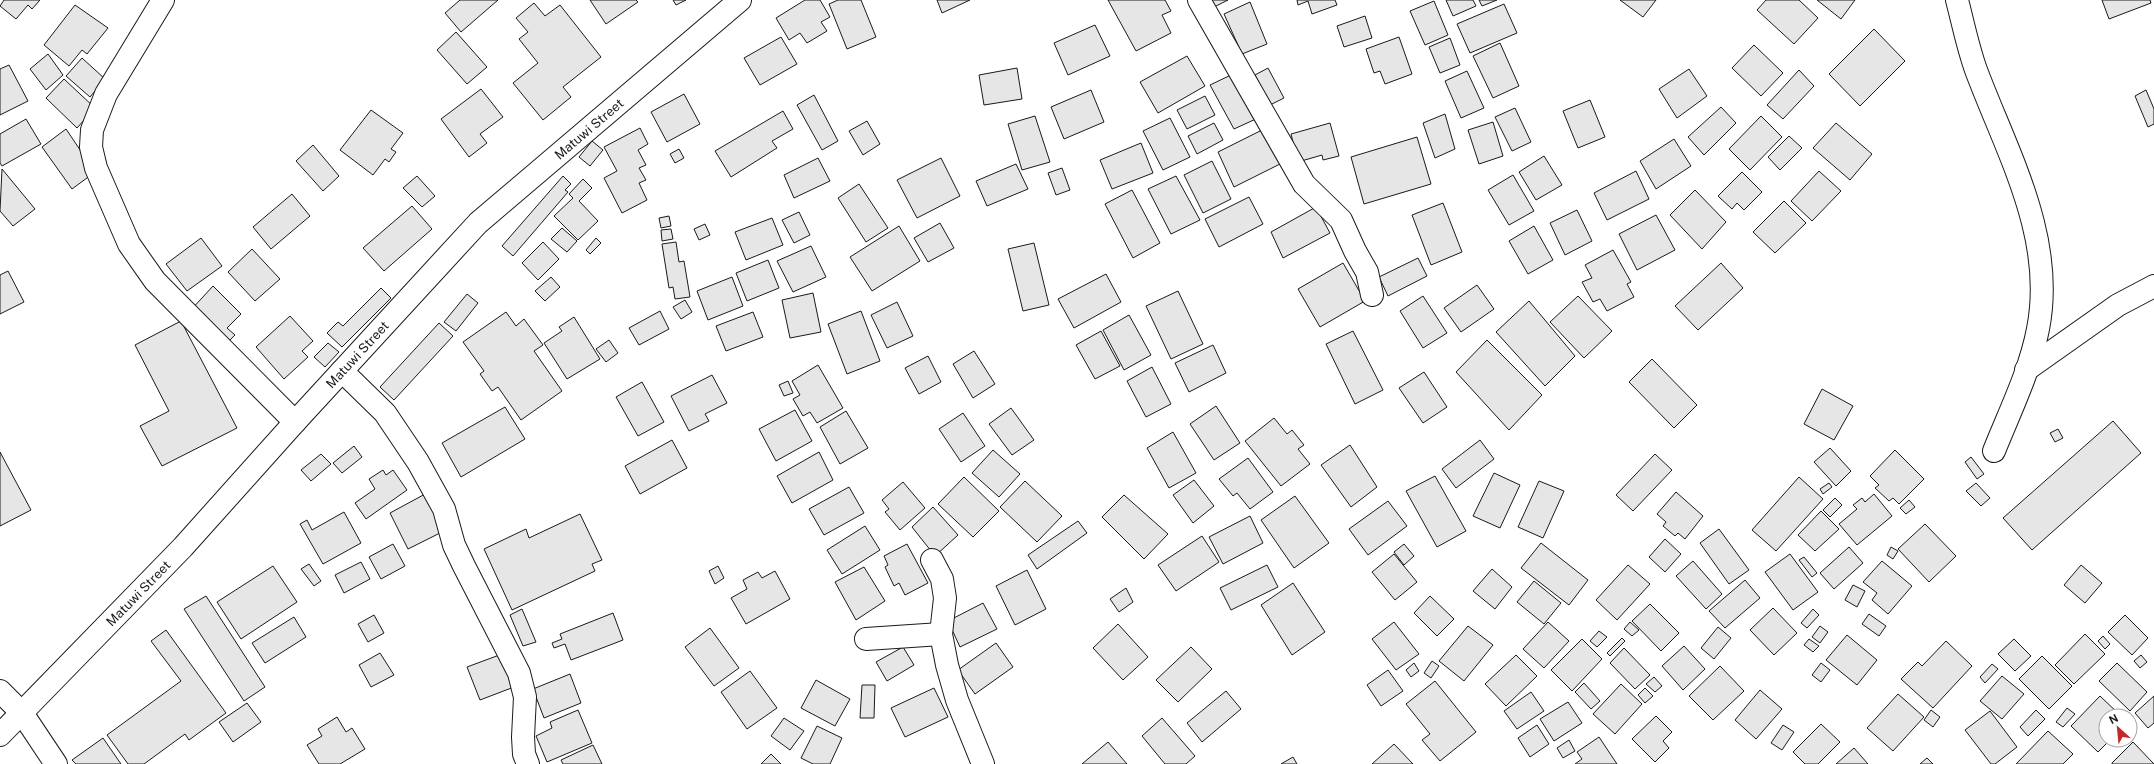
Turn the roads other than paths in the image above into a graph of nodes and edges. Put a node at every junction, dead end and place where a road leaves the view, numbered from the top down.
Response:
1 (163, 0) edge
2 (740, 0) edge
3 (1199, 0) edge
4 (1957, 0) edge
5 (2154, 286) edge
6 (1372, 295) dead end
7 (2026, 370) junction
8 (342, 371) junction
9 (295, 422) junction
10 (1994, 451) dead end
11 (932, 560) dead end
12 (941, 634) junction
13 (866, 639) dead end
14 (0, 691) edge
15 (22, 714) junction
16 (0, 735) edge
17 (56, 764) edge
18 (528, 764) edge
19 (983, 764) edge

1 - 9 street
2 - 8 street, Matuwi Street
3 - 6 street
4 - 7 street
5 - 7 street
7 - 10 street
8 - 9 street, Matuwi Street
8 - 18 street
9 - 15 street, Matuwi Street
11 - 12 street
12 - 13 street
12 - 19 street
14 - 15 street
15 - 16 street, Matuwi Street
15 - 17 street

